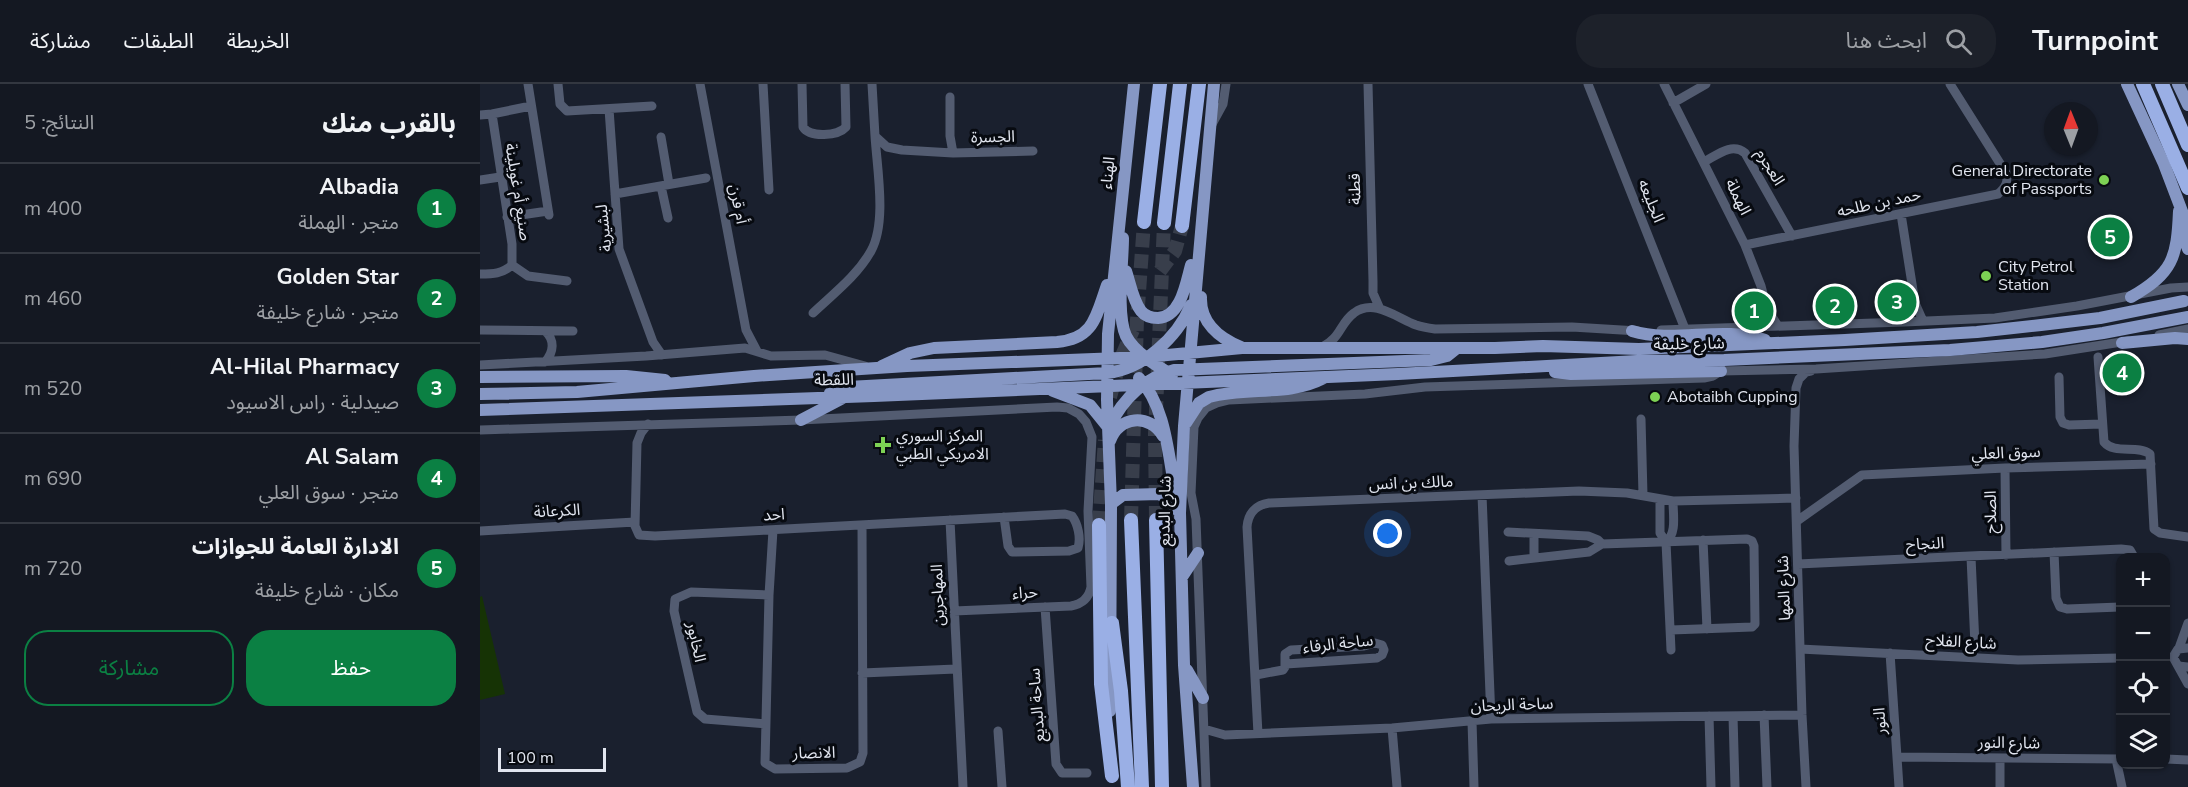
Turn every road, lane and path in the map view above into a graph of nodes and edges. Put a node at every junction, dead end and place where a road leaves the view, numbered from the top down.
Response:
1 (528, 84) edge
2 (558, 84) edge
3 (700, 84) edge
4 (763, 84) edge
5 (802, 84) edge
6 (845, 84) edge
7 (872, 84) edge
8 (1134, 84) edge
9 (1160, 84) edge
10 (1180, 84) edge
11 (1199, 84) edge
12 (1214, 84) edge
13 (1226, 84) edge
14 (1368, 84) edge
15 (1588, 84) edge
16 (1664, 84) edge
17 (1706, 84) edge
18 (1950, 84) edge
19 (2127, 84) edge
20 (2143, 84) edge
21 (2162, 84) edge
22 (2178, 84) edge
23 (950, 97) dead end
24 (1673, 103) junction
25 (2188, 105) edge
26 (531, 106) junction
27 (651, 106) dead end
28 (609, 109) junction
29 (492, 114) junction
30 (480, 115) edge
31 (1211, 126) junction
32 (875, 136) junction
33 (661, 137) dead end
34 (2188, 145) edge
35 (1033, 151) dead end
36 (950, 152) junction
37 (1704, 162) junction
38 (500, 177) junction
39 (1206, 177) junction
40 (706, 178) dead end
41 (480, 180) edge
42 (665, 185) junction
43 (2188, 188) edge
44 (769, 190) dead end
45 (615, 194) junction
46 (1901, 214) junction
47 (507, 217) junction
48 (668, 218) dead end
49 (1144, 222) tunnel mouth
50 (1164, 223) tunnel mouth
51 (2183, 224) edge
52 (1182, 226) tunnel mouth
53 (1200, 235) junction
54 (1792, 236) junction
55 (1745, 245) junction
56 (2188, 249) edge
57 (1118, 265) junction
58 (509, 268) junction
59 (480, 274) edge
60 (567, 281) dead end
61 (2188, 287) edge
62 (1373, 293) junction
63 (2131, 297) junction
64 (1194, 298) junction
65 (2184, 301) dead end
66 (1915, 303) junction
67 (1368, 308) junction
68 (1380, 309) junction
69 (1767, 309) junction
70 (813, 312) dead end
71 (2188, 317) edge
72 (1923, 321) junction
73 (1904, 322) junction
74 (1760, 327) junction
75 (1778, 327) junction
76 (1685, 329) junction
77 (2188, 329) edge
78 (480, 330) edge
79 (746, 330) junction
80 (573, 331) dead end
81 (1632, 331) junction
82 (545, 332) junction
83 (559, 332) junction
84 (651, 338) junction
85 (2188, 339) edge
86 (2122, 343) junction
87 (1771, 344) junction
88 (554, 346) junction
89 (1322, 347) junction
90 (1242, 348) junction
91 (1457, 348) junction
92 (734, 349) junction
93 (1190, 352) junction
94 (759, 353) junction
95 (662, 355) junction
96 (646, 356) junction
97 (1107, 357) junction
98 (1146, 357) junction
99 (2098, 357) dead end
100 (563, 361) junction
101 (545, 362) junction
102 (480, 365) edge
103 (1518, 368) junction
104 (876, 369) junction
105 (1128, 369) junction
106 (1189, 369) junction
107 (1816, 369) junction
108 (1721, 371) junction
109 (1777, 371) junction
110 (1168, 372) junction
111 (1329, 376) junction
112 (480, 377) edge
113 (2059, 377) dead end
114 (1107, 379) junction
115 (1188, 382) junction
116 (690, 383) junction
117 (1144, 384) junction
118 (1041, 388) junction
119 (1796, 388) junction
120 (480, 394) edge
121 (846, 396) junction
122 (816, 397) junction
123 (1206, 408) joint
124 (480, 410) edge
125 (1641, 419) dead end
126 (801, 420) junction
127 (623, 424) junction
128 (648, 424) junction
129 (2102, 424) junction
130 (1184, 426) junction
131 (1109, 428) junction
132 (480, 430) edge
133 (637, 443) junction
134 (1166, 443) junction
135 (1109, 446) junction
136 (2151, 464) junction
137 (2005, 468) junction
138 (1482, 495) junction
139 (1643, 495) junction
140 (1796, 498) junction
141 (1660, 500) junction
142 (1672, 501) junction
143 (1111, 504) junction
144 (1180, 513) junction
145 (1004, 518) junction
146 (950, 520) junction
147 (1131, 520) tunnel mouth
148 (1156, 520) tunnel mouth
149 (1797, 520) junction
150 (635, 522) junction
151 (862, 525) junction
152 (1099, 525) tunnel mouth
153 (773, 530) junction
154 (480, 531) edge
155 (1508, 532) dead end
156 (1533, 534) junction
157 (2188, 537) edge
158 (1703, 540) junction
159 (1666, 542) junction
160 (1602, 544) junction
161 (2054, 552) junction
162 (1198, 553) junction
163 (2131, 553) edge
164 (2006, 555) junction
165 (1971, 557) junction
166 (1534, 558) junction
167 (1509, 561) dead end
168 (1798, 564) junction
169 (1182, 577) junction
170 (769, 595) junction
171 (1045, 607) junction
172 (2116, 607) edge
173 (954, 611) junction
174 (1112, 623) junction
175 (2188, 623) edge
176 (1707, 629) junction
177 (1671, 630) junction
178 (1976, 645) dead end
179 (1800, 649) junction
180 (2181, 649) edge
181 (1671, 650) dead end
182 (1890, 653) junction
183 (2116, 658) edge
184 (1286, 664) junction
185 (1184, 665) junction
186 (2181, 666) edge
187 (956, 669) junction
188 (862, 673) junction
189 (1256, 675) junction
190 (2188, 684) edge
191 (1203, 698) junction
192 (1764, 715) junction
193 (1802, 715) junction
194 (1709, 716) junction
195 (1733, 716) junction
196 (1491, 719) junction
197 (1472, 721) junction
198 (766, 724) junction
199 (1392, 728) junction
200 (1204, 729) junction
201 (998, 731) dead end
202 (1258, 734) junction
203 (1224, 735) junction
204 (1205, 748) junction
205 (1897, 757) junction
206 (2000, 758) junction
207 (2116, 759) edge
208 (2170, 759) edge
209 (2188, 759) edge
210 (2119, 769) edge
211 (1162, 771) junction
212 (1087, 773) dead end
213 (1112, 781) edge
214 (963, 787) edge
215 (1002, 787) edge
216 (1128, 787) edge
217 (1143, 787) edge
218 (1162, 787) edge
219 (1170, 787) edge
220 (1193, 787) edge
221 (1206, 787) edge
222 (1397, 787) edge
223 (1474, 787) edge
224 (1712, 787) edge
225 (1735, 787) edge
226 (1767, 787) edge
227 (1806, 787) edge
228 (1899, 787) edge
229 (2000, 787) edge
230 (2122, 787) edge

1 - 26 street
2 - 28 street
3 - 79 street, أم قرن
4 - 44 street
5 - 6 street
7 - 32 street
8 - 57 main road, الهناء
9 - 49 highway
10 - 50 highway
11 - 52 highway
12 - 31 main road
13 - 31 street
14 - 62 street, قطنة
15 - 76 street, الجليعه
16 - 24 street, الهملة
17 - 24 street
18 - 46 street, حمد بن طلحه
19 - 51 main road
20 - 43 highway
21 - 34 highway
22 - 25 main road
23 - 36 street, الجسرة
24 - 37 street, الهملة
26 - 29 street
26 - 47 street
27 - 28 street
28 - 45 street, لبشيرية
29 - 30 street
29 - 38 street, صنيع أم غويلينة
31 - 39 main road
32 - 36 street, الجسرة
32 - 70 street
33 - 42 street
35 - 36 street, الجسرة
37 - 54 street, العجرم
37 - 55 street, الهملة
38 - 41 street
38 - 47 street, صنيع أم غويلينة
39 - 53 main road
39 - 90 main road
40 - 42 street
42 - 45 street
42 - 48 street
45 - 84 street, لبشيرية
46 - 54 street, حمد بن طلحه
46 - 66 street
47 - 58 street, صنيع أم غويلينة
51 - 56 main road
51 - 63 main road
53 - 57 main road
53 - 64 main road, شارع البديع
54 - 55 street, حمد بن طلحه
55 - 69 street, الهملة
57 - 97 main road
57 - 98 main road
57 - 104 main road
58 - 59 street
58 - 60 street
61 - 63 street, شارع خليفة
62 - 67 street, قطنة
62 - 68 street, قطنة
63 - 72 street, شارع خليفة
64 - 93 main road, شارع البديع
64 - 98 main road
65 - 87 main road, شارع خليفة
66 - 72 street
66 - 73 street
67 - 68 street, شارع خليفة
67 - 89 street
68 - 81 street, شارع خليفة
69 - 74 street
69 - 75 street, الهملة
71 - 103 main road, شارع خليفة
72 - 73 street, شارع خليفة
73 - 75 street, شارع خليفة
74 - 75 street, شارع خليفة
74 - 76 street, شارع خليفة
76 - 81 street, شارع خليفة
77 - 86 street, شارع خليفة
78 - 82 street
79 - 92 street
79 - 94 street, أم قرن
80 - 83 street
81 - 87 main road
82 - 83 street
82 - 88 street
83 - 88 street
84 - 95 street, لبشيرية
84 - 96 street
85 - 86 main road
86 - 107 street, شارع خليفة
87 - 91 main road, شارع خليفة
88 - 100 street
88 - 101 street
89 - 90 main road, شارع خليفة
89 - 91 main road, شارع خليفة
90 - 93 main road, شارع خليفة
91 - 106 main road
92 - 94 street, اللقطة
92 - 95 street, اللقطة
93 - 98 main road, اللقطة
93 - 106 main road, شارع البديع
94 - 104 street, اللقطة
95 - 96 street, اللقطة
96 - 100 street, اللقطة
97 - 98 main road, اللقطة
97 - 104 main road, اللقطة
97 - 105 main road
97 - 114 main road
98 - 105 main road
98 - 110 main road
99 - 129 street
100 - 101 street, اللقطة
101 - 102 street, اللقطة
103 - 108 main road
103 - 111 main road, شارع خليفة
104 - 116 main road, اللقطة
105 - 114 main road
105 - 117 main road
106 - 110 main road
106 - 115 main road, شارع البديع
107 - 109 street, شارع خليفة
107 - 119 street
108 - 109 street, شارع خليفة
108 - 123 street, شارع خليفة
109 - 119 street
110 - 115 main road
110 - 117 main road
111 - 115 main road, شارع خليفة
111 - 130 main road
112 - 116 main road
113 - 129 street
114 - 117 main road, اللقطة
114 - 118 main road, اللقطة
114 - 122 main road
114 - 131 main road
115 - 117 main road, اللقطة
115 - 130 main road, شارع البديع
116 - 120 main road, اللقطة
117 - 131 main road
117 - 134 main road
118 - 121 main road, اللقطة
118 - 131 main road
119 - 140 street, شارع المها
121 - 122 main road, اللقطة
121 - 126 main road
122 - 124 main road, اللقطة
123 - 162 street, شارع البديع
125 - 139 street
126 - 128 street
126 - 171 street, حراء
127 - 128 street
127 - 132 street
127 - 133 street
128 - 133 street
129 - 136 street
130 - 144 main road, شارع البديع
131 - 135 main road
133 - 150 street
134 - 135 main road
134 - 144 main road
135 - 143 main road
136 - 137 street, سوق العلي
136 - 157 street
137 - 149 street, سوق العلي
137 - 164 street, الصلاح
138 - 139 street, مالك بن انس
138 - 189 street, مالك بن انس
138 - 196 street
139 - 141 street, مالك بن انس
140 - 142 street, مالك بن انس
140 - 149 street, شارع المها
141 - 142 street, مالك بن انس
141 - 159 street
142 - 159 street
143 - 144 main road
143 - 174 main road
144 - 169 main road, شارع البديع
145 - 145 street, احد
145 - 146 street, احد
146 - 151 street, احد
146 - 173 street, المهاجرين
147 - 217 highway, شارع البديع
148 - 211 highway, شارع البديع
149 - 168 street, شارع المها
150 - 153 street, احد
150 - 154 street, الكرعانة
151 - 153 street, احد
151 - 188 street, الانصار
152 - 213 highway
153 - 170 street, الانصار
155 - 156 street
156 - 160 street
156 - 166 street
158 - 159 street
158 - 176 street
158 - 176 street
159 - 160 street
159 - 177 street
160 - 166 street
161 - 163 street, النجاح
161 - 164 street, النجاح
161 - 172 street
162 - 169 main road
162 - 191 street, شارع البديع
164 - 165 street, النجاح
165 - 168 street, النجاح
165 - 178 street
166 - 167 street
168 - 179 street, شارع المها
169 - 185 main road, شارع البديع
170 - 198 street, الانصار
170 - 198 street, الخابور
171 - 173 street, حراء
171 - 212 street, ساحة البديع
173 - 187 street, المهاجرين
174 - 213 main road
174 - 216 highway
175 - 180 street
176 - 177 street
177 - 181 street
179 - 182 street, شارع الفلاح
179 - 193 street, شارع المها
180 - 186 street
182 - 183 street, شارع الفلاح
182 - 205 street, النور
184 - 184 street, ساحة الرفاء
184 - 189 street, ساحة الرفاء
185 - 191 main road
185 - 220 main road, شارع البديع
186 - 190 street
187 - 188 street
187 - 214 street, المهاجرين
188 - 198 street, الانصار
189 - 202 street, مالك بن انس
191 - 200 street, شارع البديع
192 - 193 street, ساحة الريحان
192 - 195 street, ساحة الريحان
192 - 226 street
193 - 227 street, شارع المها
194 - 195 street, ساحة الريحان
194 - 196 street, ساحة الريحان
194 - 224 street
195 - 225 street
196 - 197 street, ساحة الريحان
197 - 199 street, ساحة الريحان
197 - 223 street
199 - 202 street, ساحة الريحان
199 - 222 street
200 - 203 street, ساحة الريحان
200 - 204 street, شارع البديع
201 - 215 street
202 - 203 street, ساحة الريحان
203 - 204 street
204 - 221 street, شارع البديع
205 - 206 street, شارع النور
205 - 228 street, النور
206 - 207 street, شارع النور
206 - 229 street
208 - 209 street
210 - 230 street
211 - 218 highway, شارع البديع
211 - 219 highway

